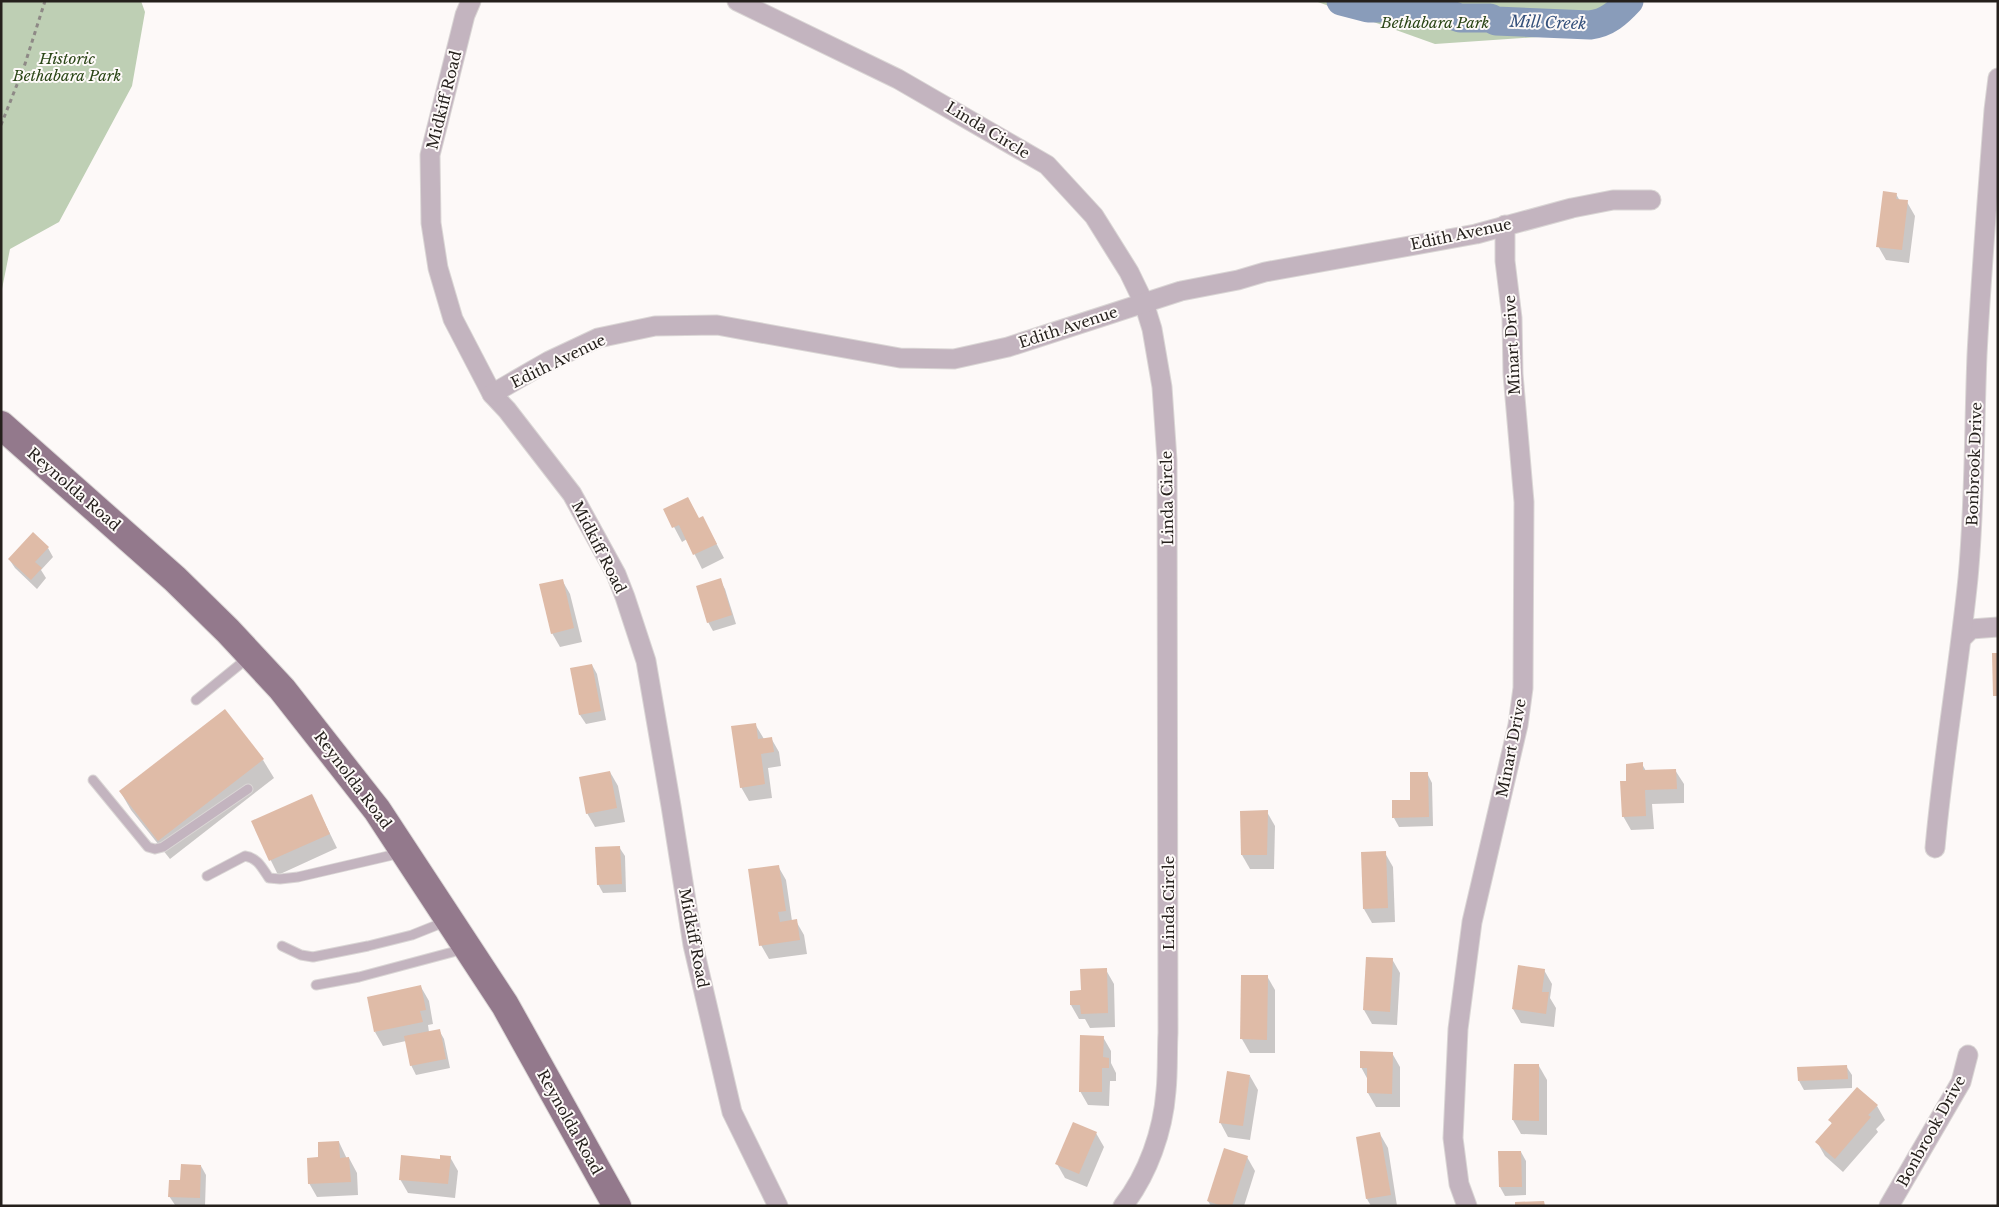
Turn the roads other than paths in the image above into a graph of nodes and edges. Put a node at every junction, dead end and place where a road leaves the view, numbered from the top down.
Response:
1 (470, 1) edge
2 (737, 1) edge
3 (1998, 78) edge
4 (1651, 200) dead end
5 (1505, 225) junction
6 (1144, 303) junction
7 (492, 394) junction
8 (1, 425) edge
9 (1998, 627) edge
10 (1962, 638) junction
11 (251, 655) junction
12 (196, 700) dead end
13 (93, 780) dead end
14 (248, 789) dead end
15 (1935, 848) dead end
16 (405, 852) junction
17 (207, 876) dead end
18 (450, 920) junction
19 (282, 946) dead end
20 (467, 948) junction
21 (316, 985) dead end
22 (1968, 1055) dead end
23 (617, 1206) edge
24 (778, 1206) edge
25 (1123, 1206) edge
26 (1468, 1206) edge
27 (1889, 1206) edge

1 - 7 street, Midkiff Road
2 - 6 street, Linda Circle
3 - 10 street, Bonbrook Drive
4 - 5 street, Edith Avenue
5 - 6 street, Edith Avenue
5 - 26 street, Minart Drive
6 - 7 street, Edith Avenue
6 - 25 street, Linda Circle
7 - 24 street, Midkiff Road
8 - 11 main road, Reynolda Road
9 - 10 street
10 - 15 street, Bonbrook Drive
11 - 12 lane
11 - 16 main road, Reynolda Road
13 - 14 lane
16 - 17 lane
16 - 18 main road, Reynolda Road
18 - 19 lane
18 - 20 main road, Reynolda Road
20 - 21 lane
20 - 23 main road, Reynolda Road
22 - 27 street, Bonbrook Drive

